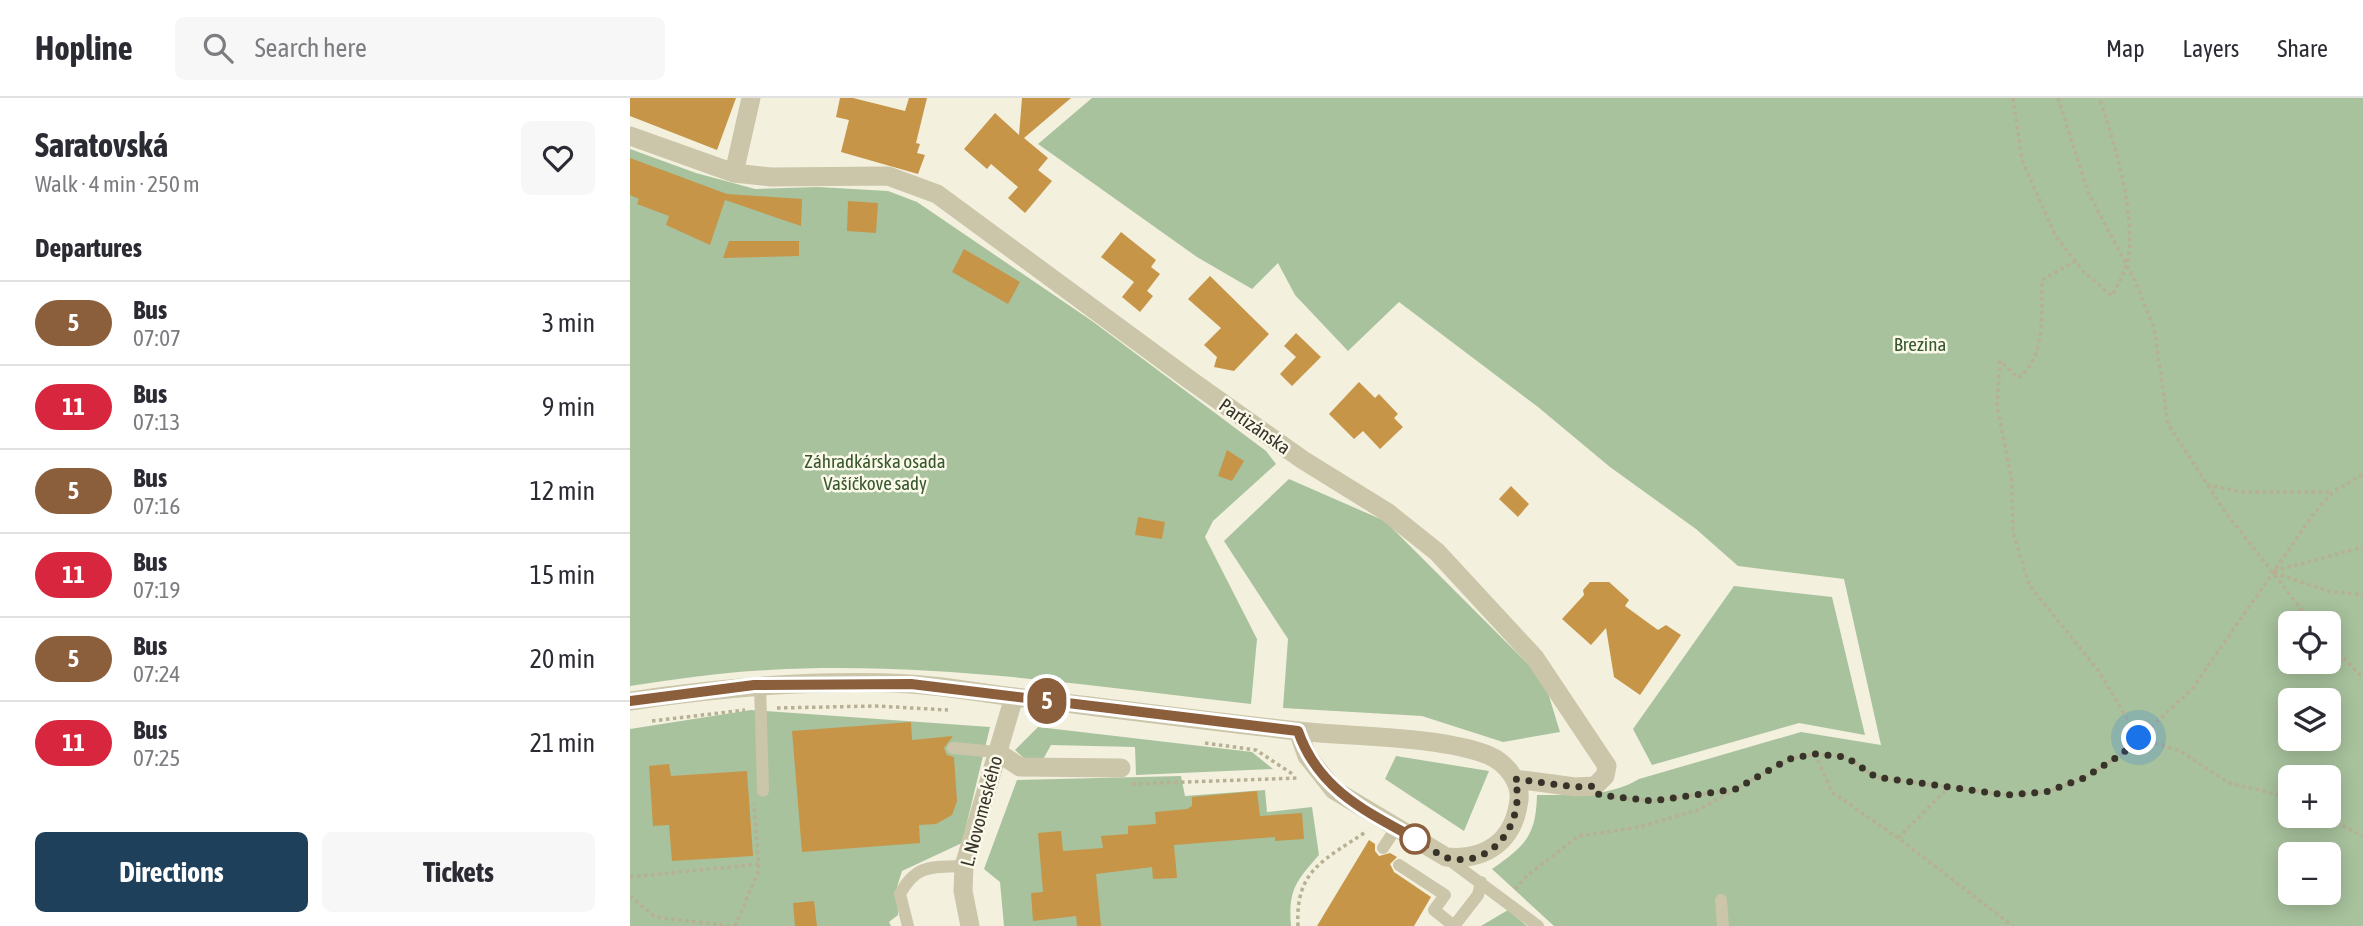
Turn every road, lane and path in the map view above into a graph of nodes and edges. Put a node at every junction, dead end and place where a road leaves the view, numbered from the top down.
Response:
1 (751, 98) edge
2 (2012, 98) edge
3 (2058, 98) edge
4 (2099, 98) edge
5 (630, 136) edge
6 (734, 173) junction
7 (2076, 261) junction
8 (2127, 265) junction
9 (2363, 474) edge
10 (2207, 485) junction
11 (2333, 492) junction
12 (2363, 547) edge
13 (2272, 572) junction
14 (2363, 595) edge
15 (2303, 611) edge
16 (2341, 655) edge
17 (2363, 678) edge
18 (760, 685) junction
19 (1013, 697) junction
20 (630, 701) edge
21 (1298, 731) junction
22 (2139, 738) junction
23 (953, 748) dead end
24 (997, 752) junction
25 (1815, 754) junction
26 (1121, 768) joint
27 (1298, 778) dead end
28 (1515, 779) junction
29 (1595, 786) junction
30 (1950, 786) junction
31 (1736, 789) junction
32 (763, 791) joint
33 (2278, 795) edge
34 (2341, 825) edge
35 (1396, 828) junction
36 (2363, 836) edge
37 (1898, 838) junction
38 (1383, 848) dead end
39 (1446, 858) junction
40 (759, 864) junction
41 (1399, 865) dead end
42 (964, 866) junction
43 (630, 877) edge
44 (1481, 882) junction
45 (630, 895) edge
46 (1721, 900) dead end
47 (1505, 901) junction
48 (732, 926) edge
49 (908, 926) edge
50 (970, 926) edge
51 (1454, 926) edge
52 (1538, 926) edge
53 (1723, 926) edge
54 (2013, 926) edge

1 - 6 street
2 - 7 path
3 - 8 path
4 - 8 path
5 - 6 street, Partizánska
6 - 29 street, Partizánska
7 - 8 path
7 - 22 path
8 - 10 path
9 - 11 path
10 - 11 path
10 - 13 path
11 - 13 path
12 - 13 path
13 - 14 path
13 - 15 path
13 - 22 path
16 - 17 path
18 - 19 street
18 - 20 street
18 - 32 lane
19 - 21 street
19 - 24 street, L. Novomeského
21 - 28 street
21 - 35 street
22 - 30 path
22 - 33 path
23 - 24 lane
24 - 26 street
24 - 42 street, L. Novomeského
25 - 30 path
25 - 31 path
25 - 37 path
26 - 27 path
28 - 29 street
28 - 39 street
29 - 31 path
30 - 37 path
31 - 47 path
32 - 40 path
34 - 36 path
35 - 38 lane
35 - 39 street
37 - 54 path
39 - 44 lane
40 - 43 path
40 - 48 path
41 - 51 lane
42 - 49 lane
42 - 50 street, L. Novomeského
44 - 47 lane
44 - 51 lane
45 - 48 path
46 - 53 lane
47 - 52 lane

